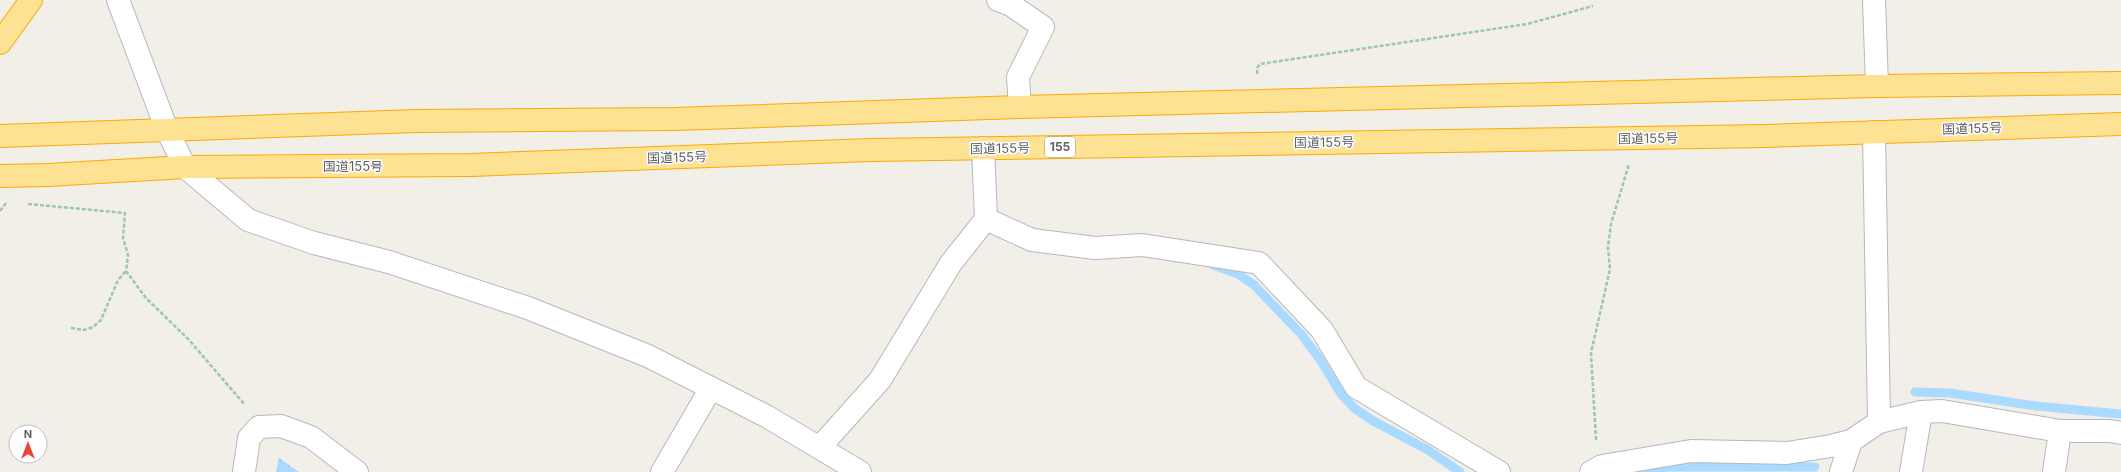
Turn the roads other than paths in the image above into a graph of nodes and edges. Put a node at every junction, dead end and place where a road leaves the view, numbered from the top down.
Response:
1 (31, 0) edge
2 (118, 0) edge
3 (998, 0) edge
4 (1874, 0) edge
5 (0, 43) edge
6 (2121, 82) edge
7 (1877, 86) junction
8 (1020, 107) junction
9 (2121, 124) edge
10 (167, 130) junction
11 (1874, 132) junction
12 (0, 136) edge
13 (983, 148) junction
14 (185, 167) junction
15 (0, 176) edge
16 (986, 219) junction
17 (711, 388) junction
18 (1921, 412) junction
19 (1879, 422) junction
20 (2060, 431) junction
21 (2121, 433) edge
22 (1850, 441) junction
23 (820, 447) junction
24 (1596, 470) edge
25 (244, 472) edge
26 (357, 472) edge
27 (662, 472) edge
28 (860, 472) edge
29 (1499, 472) edge
30 (1841, 472) edge
31 (1911, 472) edge
32 (2054, 472) edge

1 - 5 highway
2 - 10 street
3 - 8 street
4 - 7 street
6 - 7 highway
7 - 8 highway
8 - 10 highway
9 - 11 highway, 国道155号 / 155
10 - 12 highway
10 - 14 street
11 - 13 highway, 国道155号 / 155
11 - 19 street
13 - 14 highway, 国道155号 / 155
13 - 16 street
14 - 15 highway, 国道155号 / 155
14 - 17 street
16 - 23 street
16 - 29 street
17 - 23 street
17 - 27 street
18 - 19 street
18 - 20 street
18 - 31 street
19 - 22 street
20 - 21 street
20 - 32 street
22 - 24 street
22 - 30 street
23 - 28 street
25 - 26 street

